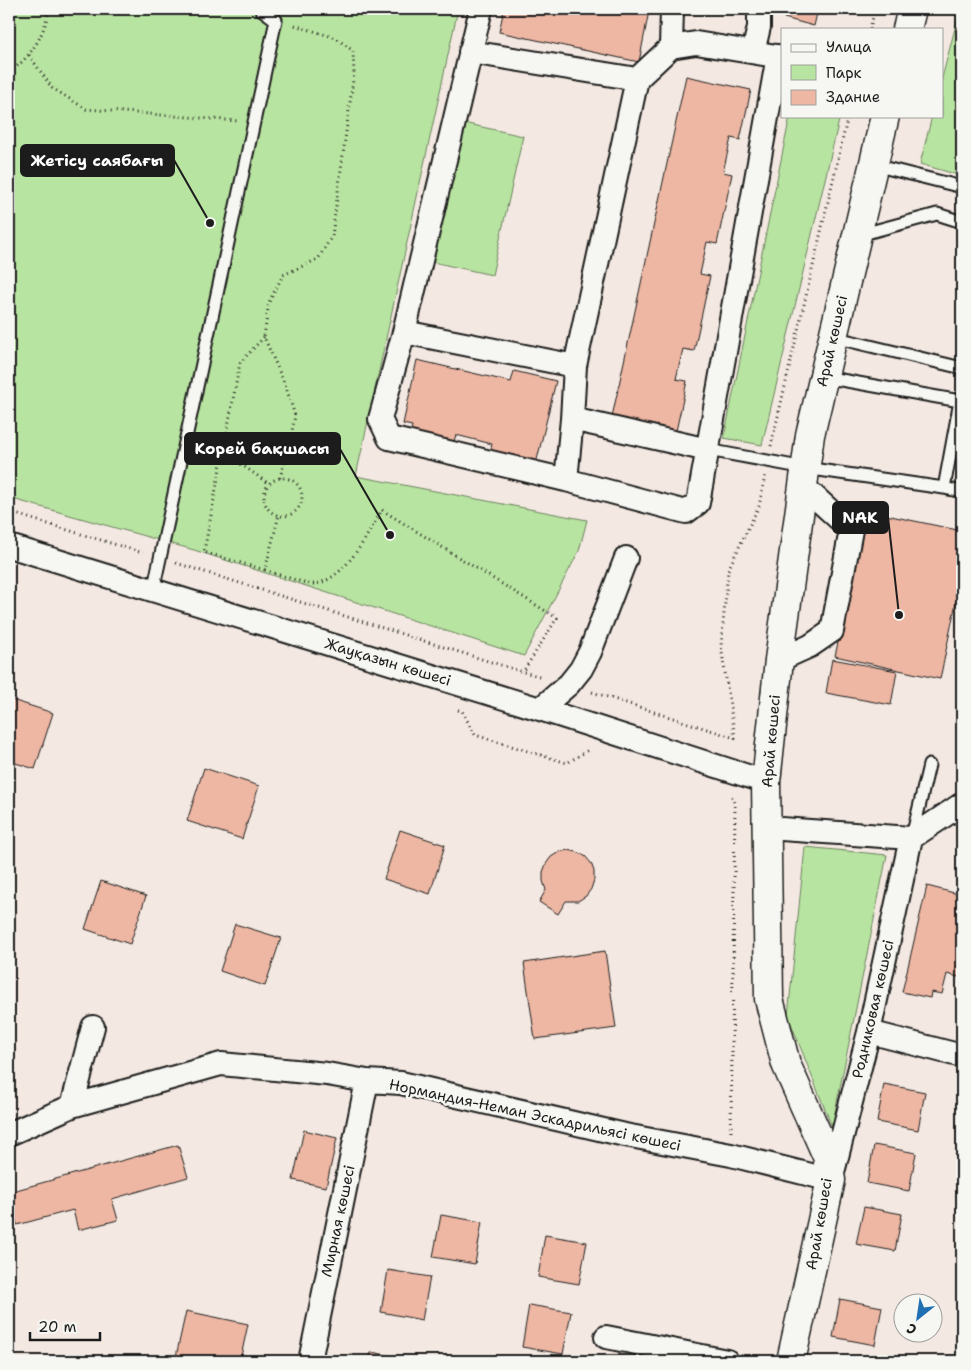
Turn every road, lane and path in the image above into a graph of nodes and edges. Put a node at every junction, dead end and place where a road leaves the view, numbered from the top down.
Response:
1 (49, 9) edge
2 (261, 9) edge
3 (481, 9) edge
4 (672, 9) edge
5 (757, 9) edge
6 (875, 9) edge
7 (912, 9) edge
8 (276, 20) junction
9 (870, 28) edge
10 (907, 28) edge
11 (671, 47) junction
12 (470, 52) junction
13 (753, 52) junction
14 (29, 55) junction
15 (780, 56) edge
16 (9, 72) edge
17 (637, 79) junction
18 (848, 118) edge
19 (885, 118) edge
20 (254, 122) junction
21 (874, 165) junction
22 (962, 187) edge
23 (962, 222) edge
24 (857, 236) junction
25 (404, 332) junction
26 (264, 337) junction
27 (832, 337) junction
28 (575, 366) junction
29 (962, 368) edge
30 (824, 378) junction
31 (572, 419) junction
32 (223, 450) junction
33 (708, 450) junction
34 (768, 461) junction
35 (804, 477) junction
36 (280, 478) junction
37 (566, 480) junction
38 (269, 484) junction
39 (944, 488) junction
40 (962, 492) edge
41 (9, 512) edge
42 (279, 515) junction
43 (9, 546) edge
44 (160, 558) junction
45 (626, 558) dead end
46 (265, 570) junction
47 (153, 591) junction
48 (779, 660) junction
49 (523, 672) junction
50 (569, 684) junction
51 (452, 708) dead end
52 (540, 708) junction
53 (593, 748) dead end
54 (929, 766) dead end
55 (766, 782) junction
56 (731, 791) dead end
57 (962, 804) edge
58 (767, 828) junction
59 (911, 838) junction
60 (93, 1027) dead end
61 (868, 1032) junction
62 (962, 1056) edge
63 (367, 1081) junction
64 (72, 1106) junction
65 (9, 1134) edge
66 (731, 1155) junction
67 (831, 1180) junction
68 (606, 1337) dead end
69 (310, 1361) edge
70 (727, 1361) edge
71 (791, 1361) edge

1 - 14 path
2 - 8 lane
3 - 12 street
4 - 11 street
5 - 13 street
6 - 9 path
7 - 10 street
8 - 20 lane
8 - 26 path
11 - 13 street
11 - 17 street
12 - 17 street
12 - 25 street
13 - 15 street
14 - 16 path
14 - 20 path
15 - 33 street
17 - 28 street
18 - 34 path
19 - 21 street, Арай көшесі
20 - 44 lane
21 - 22 lane
21 - 24 street, Арай көшесі
23 - 24 lane
24 - 27 street, Арай көшесі
25 - 28 street
25 - 37 street
26 - 32 path
26 - 36 path
27 - 29 lane
27 - 30 street, Арай көшесі
28 - 31 street
30 - 35 street, Арай көшесі
30 - 39 lane
31 - 33 street
31 - 37 street
32 - 38 path
32 - 46 path
33 - 34 lane
33 - 37 street
34 - 35 lane
34 - 50 path
35 - 39 lane
35 - 48 street, Арай көшесі
35 - 48 street
36 - 38 path
36 - 42 path
38 - 42 path
39 - 40 lane
41 - 44 path
42 - 46 path
43 - 47 street, Жауқазын көшесі
44 - 47 lane
44 - 49 path
45 - 50 street
46 - 49 path
47 - 52 street, Жауқазын көшесі
48 - 55 street, Арай көшесі
49 - 50 path
50 - 52 street
51 - 53 path
52 - 55 street, Жауқазын көшесі
54 - 59 lane
55 - 58 street, Арай көшесі
56 - 66 path
57 - 59 street
58 - 59 street
58 - 67 street, Арай көшесі
59 - 61 street, Родниковая көшесі
60 - 64 street
61 - 62 street
61 - 67 street, Родниковая көшесі
63 - 64 street, Нормандия-Неман Эскадрильясі көшесі
63 - 66 street, Нормандия-Неман Эскадрильясі көшесі
63 - 69 street, Мирная көшесі
64 - 65 street, Нормандия-Неман Эскадрильясі көшесі
66 - 67 street, Нормандия-Неман Эскадрильясі көшесі
67 - 71 street, Арай көшесі
68 - 70 street

